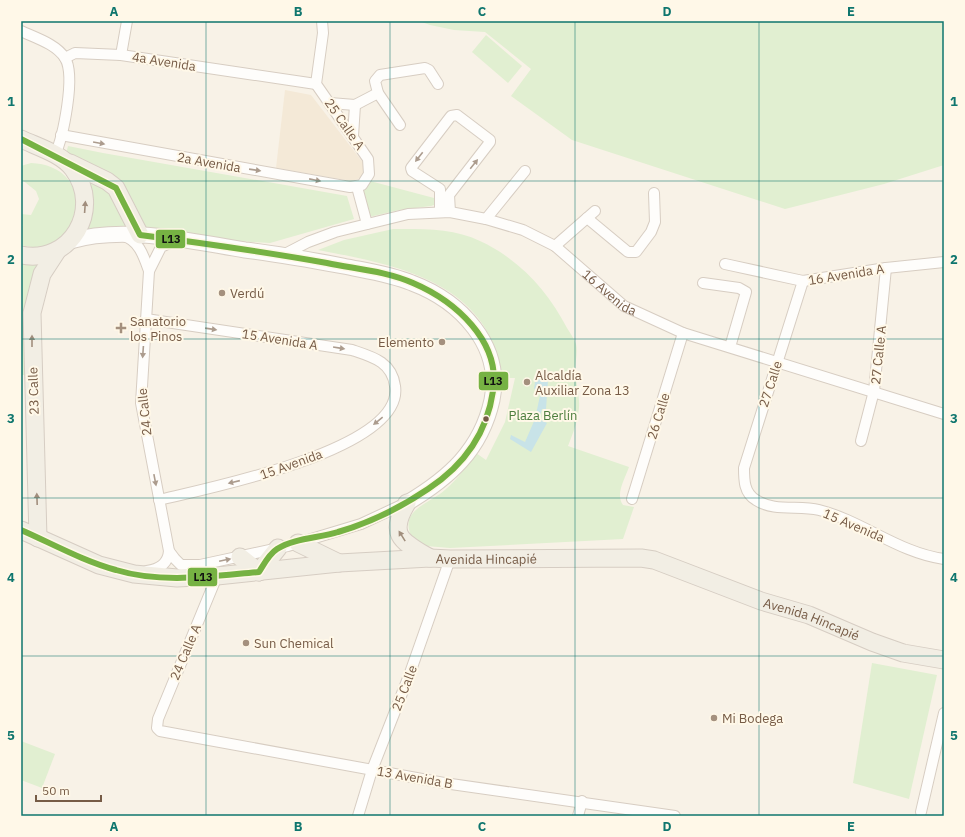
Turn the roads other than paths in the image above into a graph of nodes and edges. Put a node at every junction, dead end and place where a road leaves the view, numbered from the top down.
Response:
1 (127, 21) edge
2 (322, 21) edge
3 (21, 31) edge
4 (121, 55) junction
5 (65, 58) junction
6 (316, 84) junction
7 (438, 84) dead end
8 (378, 93) junction
9 (330, 103) junction
10 (355, 105) junction
11 (400, 125) dead end
12 (353, 136) junction
13 (21, 138) edge
14 (57, 148) junction
15 (525, 171) dead end
16 (358, 187) junction
17 (654, 193) dead end
18 (595, 211) dead end
19 (445, 212) junction
20 (587, 218) junction
21 (486, 219) junction
22 (367, 224) junction
23 (118, 235) junction
24 (140, 235) junction
25 (178, 240) junction
26 (63, 246) junction
27 (555, 246) junction
28 (21, 255) edge
29 (283, 255) junction
30 (944, 262) edge
31 (726, 264) dead end
32 (886, 268) junction
33 (149, 271) junction
34 (802, 281) junction
35 (703, 283) dead end
36 (146, 319) junction
37 (683, 333) junction
38 (730, 347) junction
39 (778, 362) junction
40 (27, 381) edge
41 (396, 388) joint
42 (874, 391) junction
43 (944, 414) edge
44 (861, 441) dead end
45 (745, 488) joint
46 (632, 499) dead end
47 (159, 500) junction
48 (406, 503) junction
49 (21, 530) edge
50 (38, 538) junction
51 (298, 543) junction
52 (278, 548) junction
53 (169, 551) junction
54 (240, 557) junction
55 (430, 558) junction
56 (450, 559) junction
57 (944, 559) edge
58 (339, 564) junction
59 (259, 572) junction
60 (134, 574) junction
61 (217, 576) junction
62 (942, 660) edge
63 (944, 713) edge
64 (157, 728) joint
65 (372, 770) junction
66 (582, 801) junction
67 (921, 812) dead end
68 (358, 816) edge
69 (578, 816) edge
70 (675, 816) edge

1 - 4 street
2 - 6 street, 25 Calle A
3 - 5 street
4 - 5 street, 4a Avenida
4 - 6 street, 4a Avenida
5 - 14 street
6 - 9 street, 25 Calle A
7 - 8 street
8 - 10 street
8 - 11 street
9 - 10 street
9 - 12 street, 25 Calle A
10 - 12 street
12 - 16 street, 25 Calle A
13 - 14 main road
14 -> 16 street, 2a Avenida
14 - 24 main road
26 -> 14 main road, 23 Calle
15 - 21 street
16 - 22 street
17 - 20 street
18 - 20 street
19 -> 19 street
19 - 21 street, 16 Avenida
19 - 22 street, 16 Avenida
20 - 27 street
21 - 27 street, 16 Avenida
22 - 29 street, 16 Avenida
23 - 24 street
23 - 26 street
23 - 33 street, 24 Calle
24 - 25 street
25 - 29 street
25 - 33 street, 24 Calle
26 - 28 main road
40 -> 26 main road, 23 Calle
27 - 37 street, 16 Avenida
29 - 48 street
30 - 32 street, 16 Avenida A
31 - 34 street, 16 Avenida A
32 - 34 street, 16 Avenida A
32 - 42 street, 27 Calle A
33 - 36 street, 24 Calle
34 - 39 street, 27 Calle
35 - 38 street
36 -> 41 street, 15 Avenida A
36 -> 47 street, 24 Calle
37 - 38 street, 16 Avenida
37 - 46 street, 26 Calle
38 - 39 street, 16 Avenida
39 - 42 street, 16 Avenida
39 - 45 street, 27 Calle
50 -> 40 main road, 23 Calle
41 -> 47 street, 15 Avenida
42 - 43 street, 16 Avenida
42 - 44 street, 27 Calle A
45 - 57 street, 15 Avenida
47 - 53 street, 24 Calle
48 - 51 street
55 -> 48 main road
49 - 50 main road, Avenida Hincapié
50 - 60 main road, Avenida Hincapié
51 - 52 street
51 - 58 main road
52 - 54 street
52 - 59 main road
53 -> 54 street, 24 Calle
53 - 60 street
54 - 59 main road
55 - 56 main road, Avenida Hincapié
55 - 58 main road, Avenida Hincapié
56 - 62 main road, Avenida Hincapié
56 - 65 street, 25 Calle
58 - 59 main road, Avenida Hincapié
59 - 61 main road, Avenida Hincapié
60 - 61 main road, Avenida Hincapié
61 - 64 street, 24 Calle A
63 - 67 street
64 - 65 street, 13 Avenida B
65 - 66 street, 13 Avenida B
65 - 68 street, 25 Calle
66 - 69 street
66 - 70 street, 13 Avenida B

